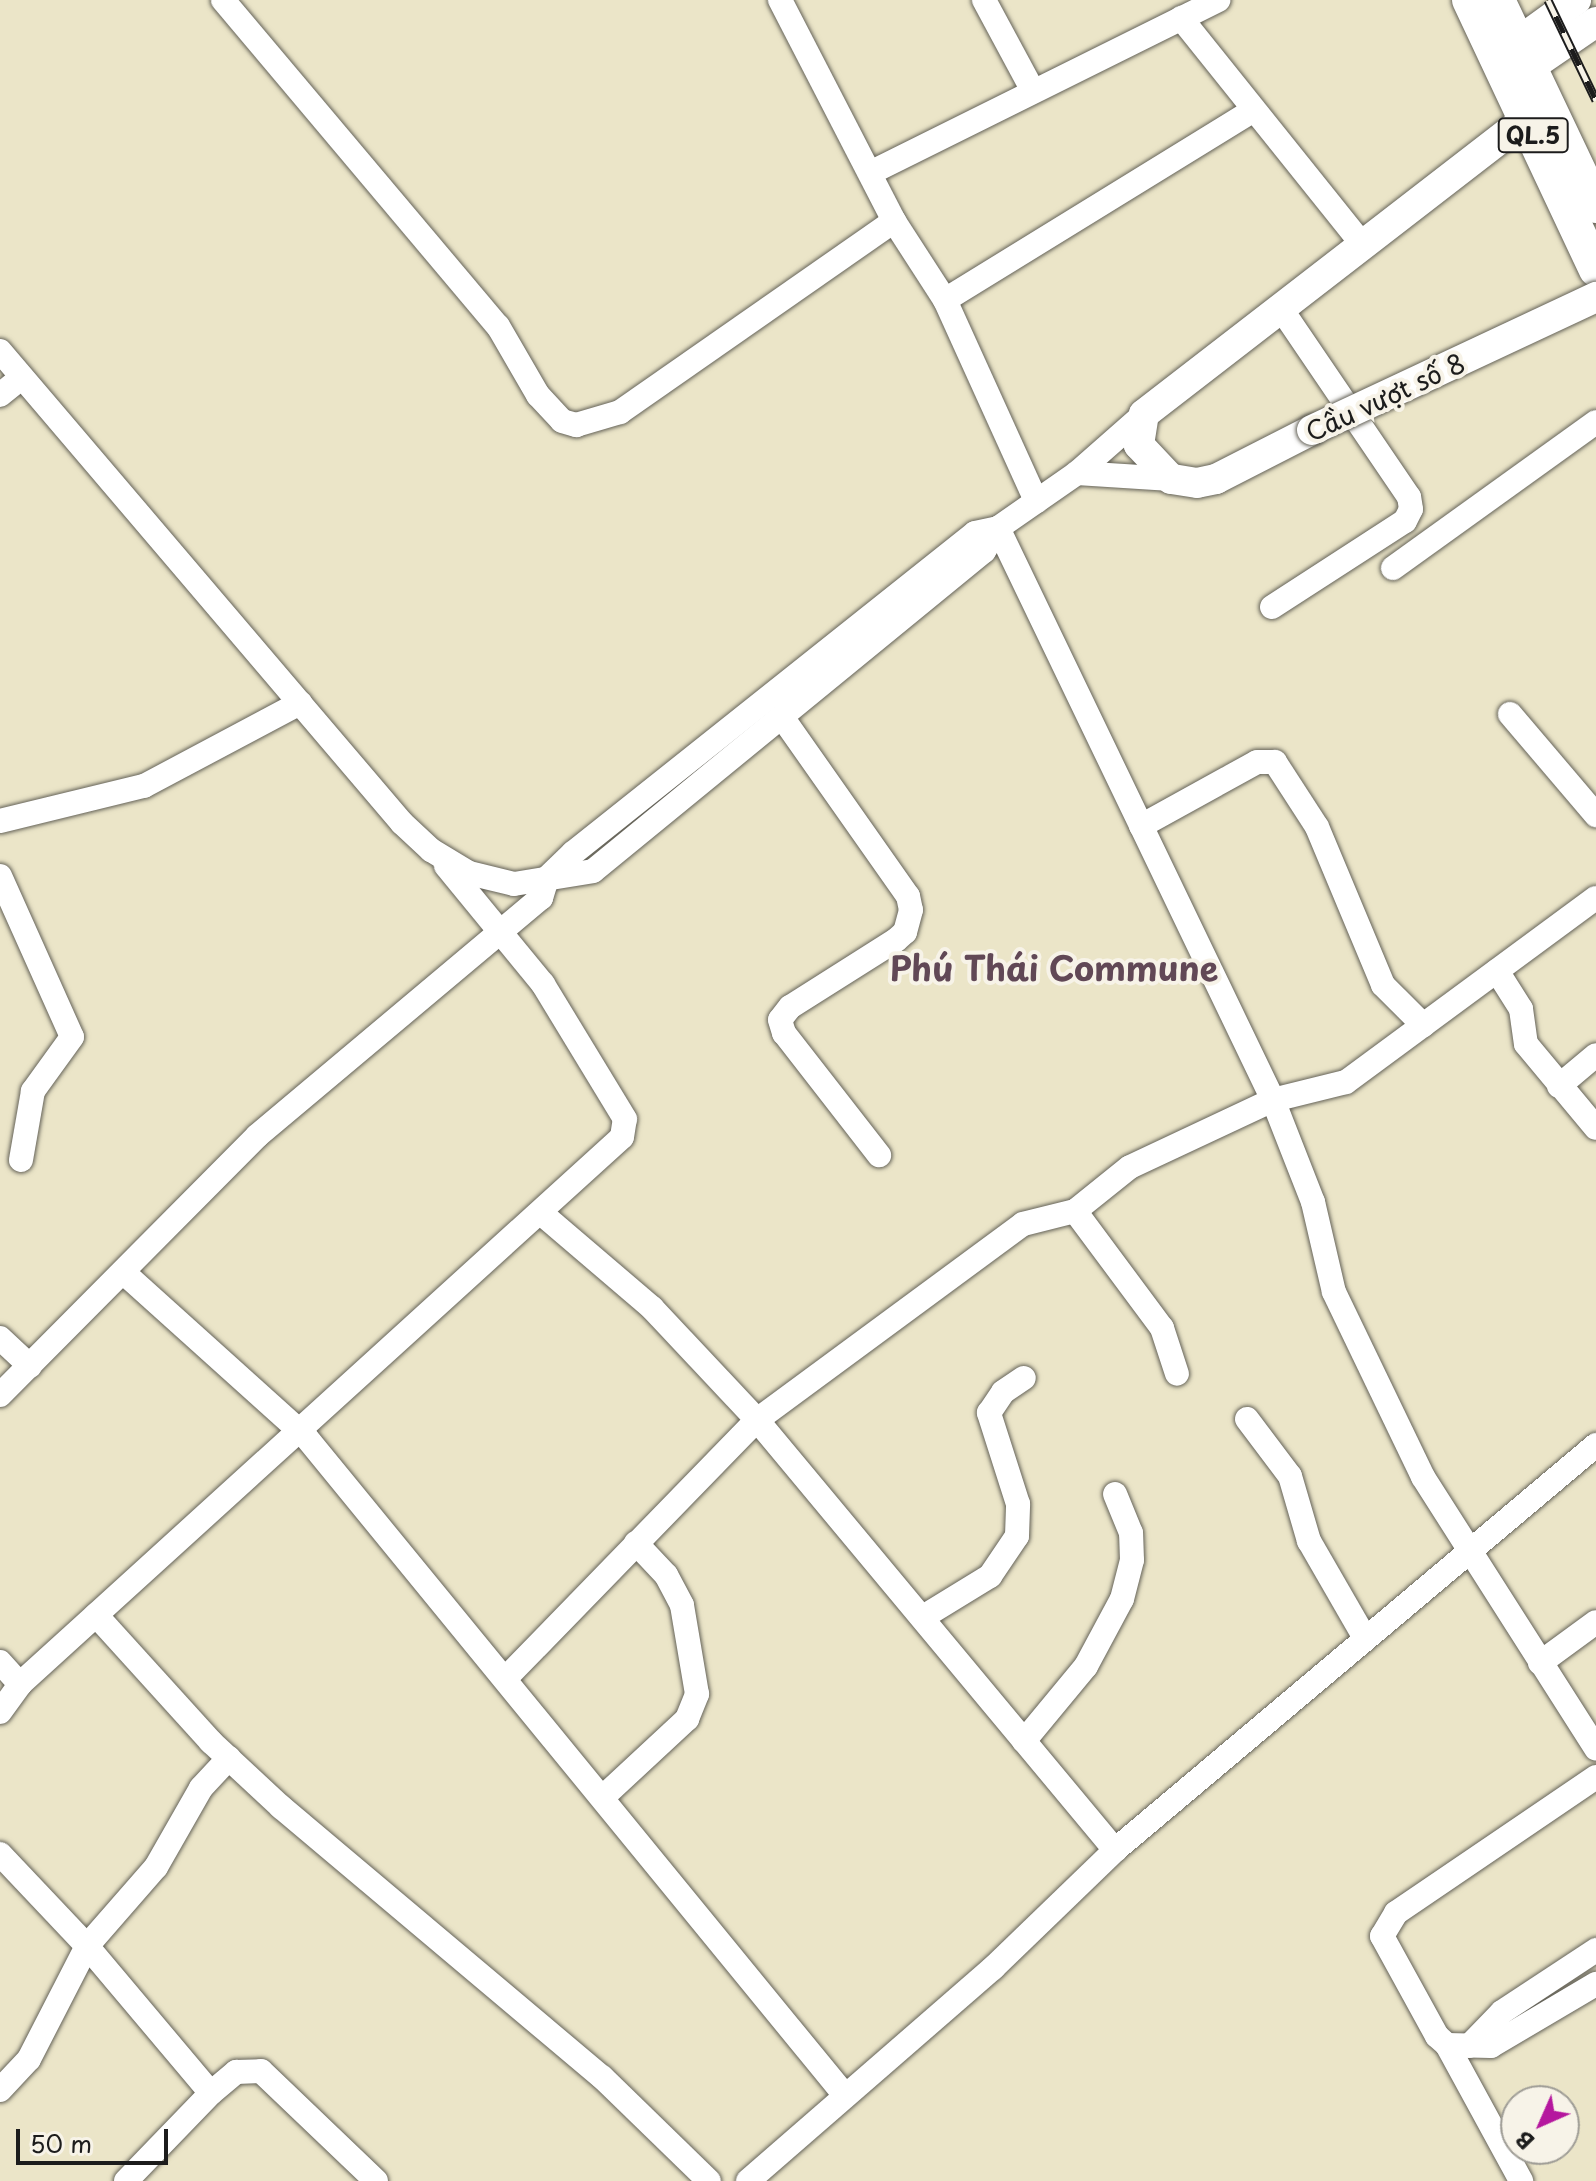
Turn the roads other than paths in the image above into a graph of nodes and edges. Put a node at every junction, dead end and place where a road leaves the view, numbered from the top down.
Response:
1 (223, 0) edge
2 (780, 0) edge
3 (984, 0) edge
4 (1218, 0) edge
5 (1469, 0) edge
6 (1498, 0) edge
7 (1584, 12) edge
8 (1181, 18) junction
9 (1514, 61) junction
10 (1033, 91) junction
11 (1252, 111) junction
12 (1537, 113) junction
13 (870, 173) junction
14 (1596, 206) edge
15 (894, 221) junction
16 (1363, 245) junction
17 (1596, 270) edge
18 (1596, 297) edge
19 (945, 300) junction
20 (1281, 309) junction
21 (0, 351) edge
22 (22, 377) junction
23 (0, 395) edge
24 (1144, 414) junction
25 (1596, 422) edge
26 (1077, 473) junction
27 (1171, 479) junction
28 (1036, 501) junction
29 (998, 528) junction
30 (1393, 568) dead end
31 (1272, 607) dead end
32 (300, 703) junction
33 (1510, 714) dead end
34 (782, 717) junction
35 (1596, 815) edge
36 (0, 821) edge
37 (1141, 826) junction
38 (431, 850) junction
39 (0, 876) edge
40 (547, 878) junction
41 (1596, 898) edge
42 (503, 930) junction
43 (1497, 971) junction
44 (1423, 1025) junction
45 (1596, 1055) edge
46 (1559, 1086) junction
47 (1273, 1100) junction
48 (1596, 1128) edge
49 (879, 1155) dead end
50 (21, 1160) dead end
51 (1075, 1211) junction
52 (542, 1214) junction
53 (123, 1272) junction
54 (0, 1338) edge
55 (30, 1366) junction
56 (1177, 1374) dead end
57 (1024, 1378) dead end
58 (0, 1395) edge
59 (1247, 1419) dead end
60 (757, 1420) junction
61 (298, 1431) junction
62 (1596, 1445) edge
63 (1115, 1494) dead end
64 (636, 1543) junction
65 (1469, 1549) junction
66 (96, 1615) junction
67 (923, 1617) junction
68 (1596, 1622) edge
69 (1365, 1638) junction
70 (0, 1662) edge
71 (1540, 1663) junction
72 (505, 1679) junction
73 (20, 1684) junction
74 (0, 1712) edge
75 (1024, 1741) junction
76 (1596, 1749) edge
77 (229, 1758) junction
78 (1596, 1777) edge
79 (603, 1797) junction
80 (1115, 1850) junction
81 (0, 1854) edge
82 (87, 1946) junction
83 (1596, 1950) edge
84 (1596, 1984) edge
85 (1458, 2045) junction
86 (0, 2090) edge
87 (211, 2093) junction
88 (843, 2093) junction
89 (126, 2181) edge
90 (376, 2181) edge
91 (709, 2181) edge
92 (748, 2181) edge
93 (1521, 2181) edge

1 - 15 street
2 - 13 street
3 - 10 street
4 - 8 street
5 - 9 highway, QL.5
6 - 9 highway, QL.5
7 - 9 main road
8 - 10 street
8 - 11 street
9 - 12 highway, QL.5
10 - 13 street
11 - 16 street
11 - 19 street
12 - 14 highway, QL.5
12 - 16 main road
12 - 17 highway, QL.5
13 - 15 street
15 - 19 street
16 - 20 main road
18 - 27 main road, Cầu vượt số 8, bridge
19 - 28 street
20 - 24 main road
20 - 31 street
21 - 22 street
22 - 23 street
22 - 32 street
24 - 26 street
24 - 27 main road
25 - 30 street
26 - 27 street, Cầu vượt số 8
26 - 28 street
28 - 29 street
29 - 34 street
29 - 37 street
29 - 40 street
32 - 36 street
32 - 38 street
33 - 35 street
34 - 40 street
34 - 49 street
37 - 44 street
37 - 47 street
38 - 40 street
38 - 42 street
39 - 50 street
40 - 42 street
41 - 43 street
42 - 52 street
42 - 53 street
43 - 44 street
43 - 46 street
44 - 47 street
45 - 46 street
46 - 48 street
47 - 51 street
47 - 65 street
51 - 56 street
51 - 60 street
52 - 60 street
52 - 61 street
53 - 55 street
53 - 61 street
54 - 55 street
55 - 58 street
57 - 67 street
59 - 69 street
60 - 64 street
60 - 67 street
61 - 66 street
61 - 72 street
62 - 65 street
63 - 75 street
64 - 72 street
64 - 79 street
65 - 69 street
65 - 71 street
66 - 73 street
66 - 77 street
67 - 75 street
68 - 71 street
69 - 80 street
70 - 73 street
71 - 76 street
72 - 79 street
73 - 74 street
75 - 80 street
77 - 82 street
77 - 91 street
78 - 85 street
79 - 88 street
80 - 88 street
81 - 82 street
82 - 86 street
82 - 87 street
83 - 85 street
84 - 85 street
85 - 93 street
87 - 89 street
87 - 90 street
88 - 92 street

